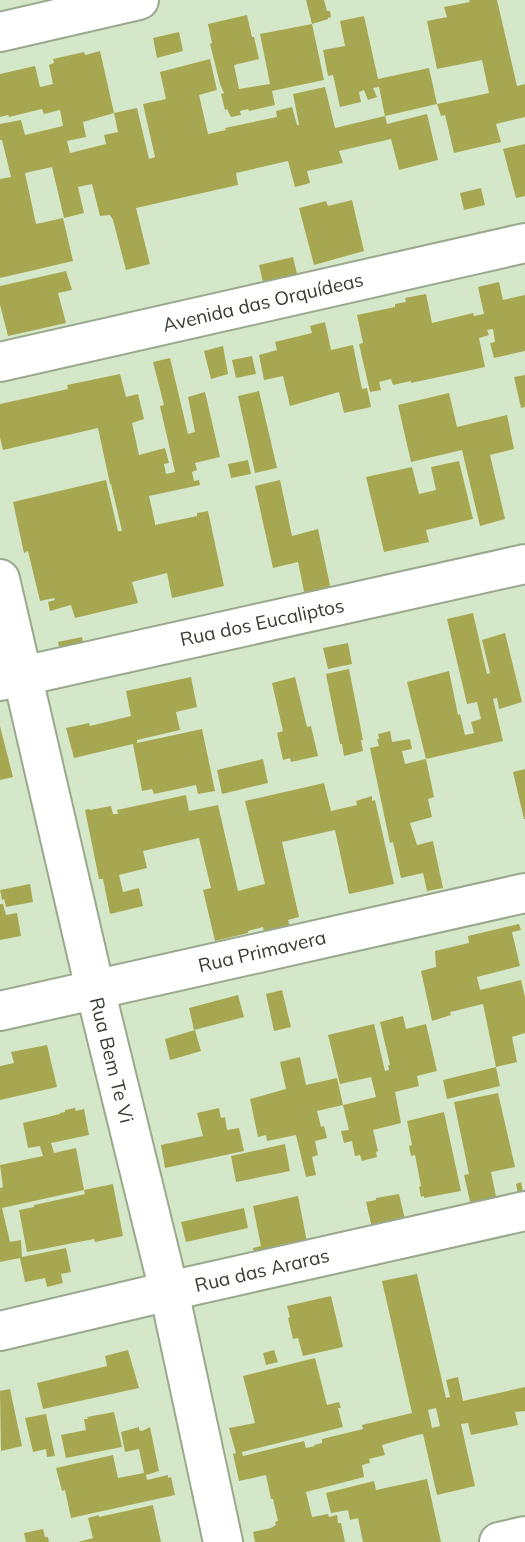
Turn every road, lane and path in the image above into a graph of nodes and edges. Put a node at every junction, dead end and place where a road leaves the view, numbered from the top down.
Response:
1 (139, 0) edge
2 (0, 32) edge
3 (525, 243) edge
4 (0, 362) edge
5 (525, 564) edge
6 (0, 579) edge
7 (11, 678) edge
8 (525, 893) edge
9 (95, 989) junction
10 (0, 1011) edge
11 (525, 1211) edge
12 (169, 1290) junction
13 (0, 1331) edge
14 (525, 1536) edge
15 (223, 1542) edge
16 (499, 1542) edge

1 - 2 street
3 - 4 street, Avenida das Orquídeas
5 - 7 street, Rua dos Eucaliptos
6 - 7 street, Rua Bem Te Vi
7 - 9 street, Rua Bem Te Vi
8 - 9 street, Rua Primavera
9 - 10 street, Rua Primavera
9 - 12 street, Rua Bem Te Vi
11 - 12 street, Rua das Araras
12 - 13 street, Rua das Araras
12 - 15 street, Rua Bem Te Vi
14 - 16 street

